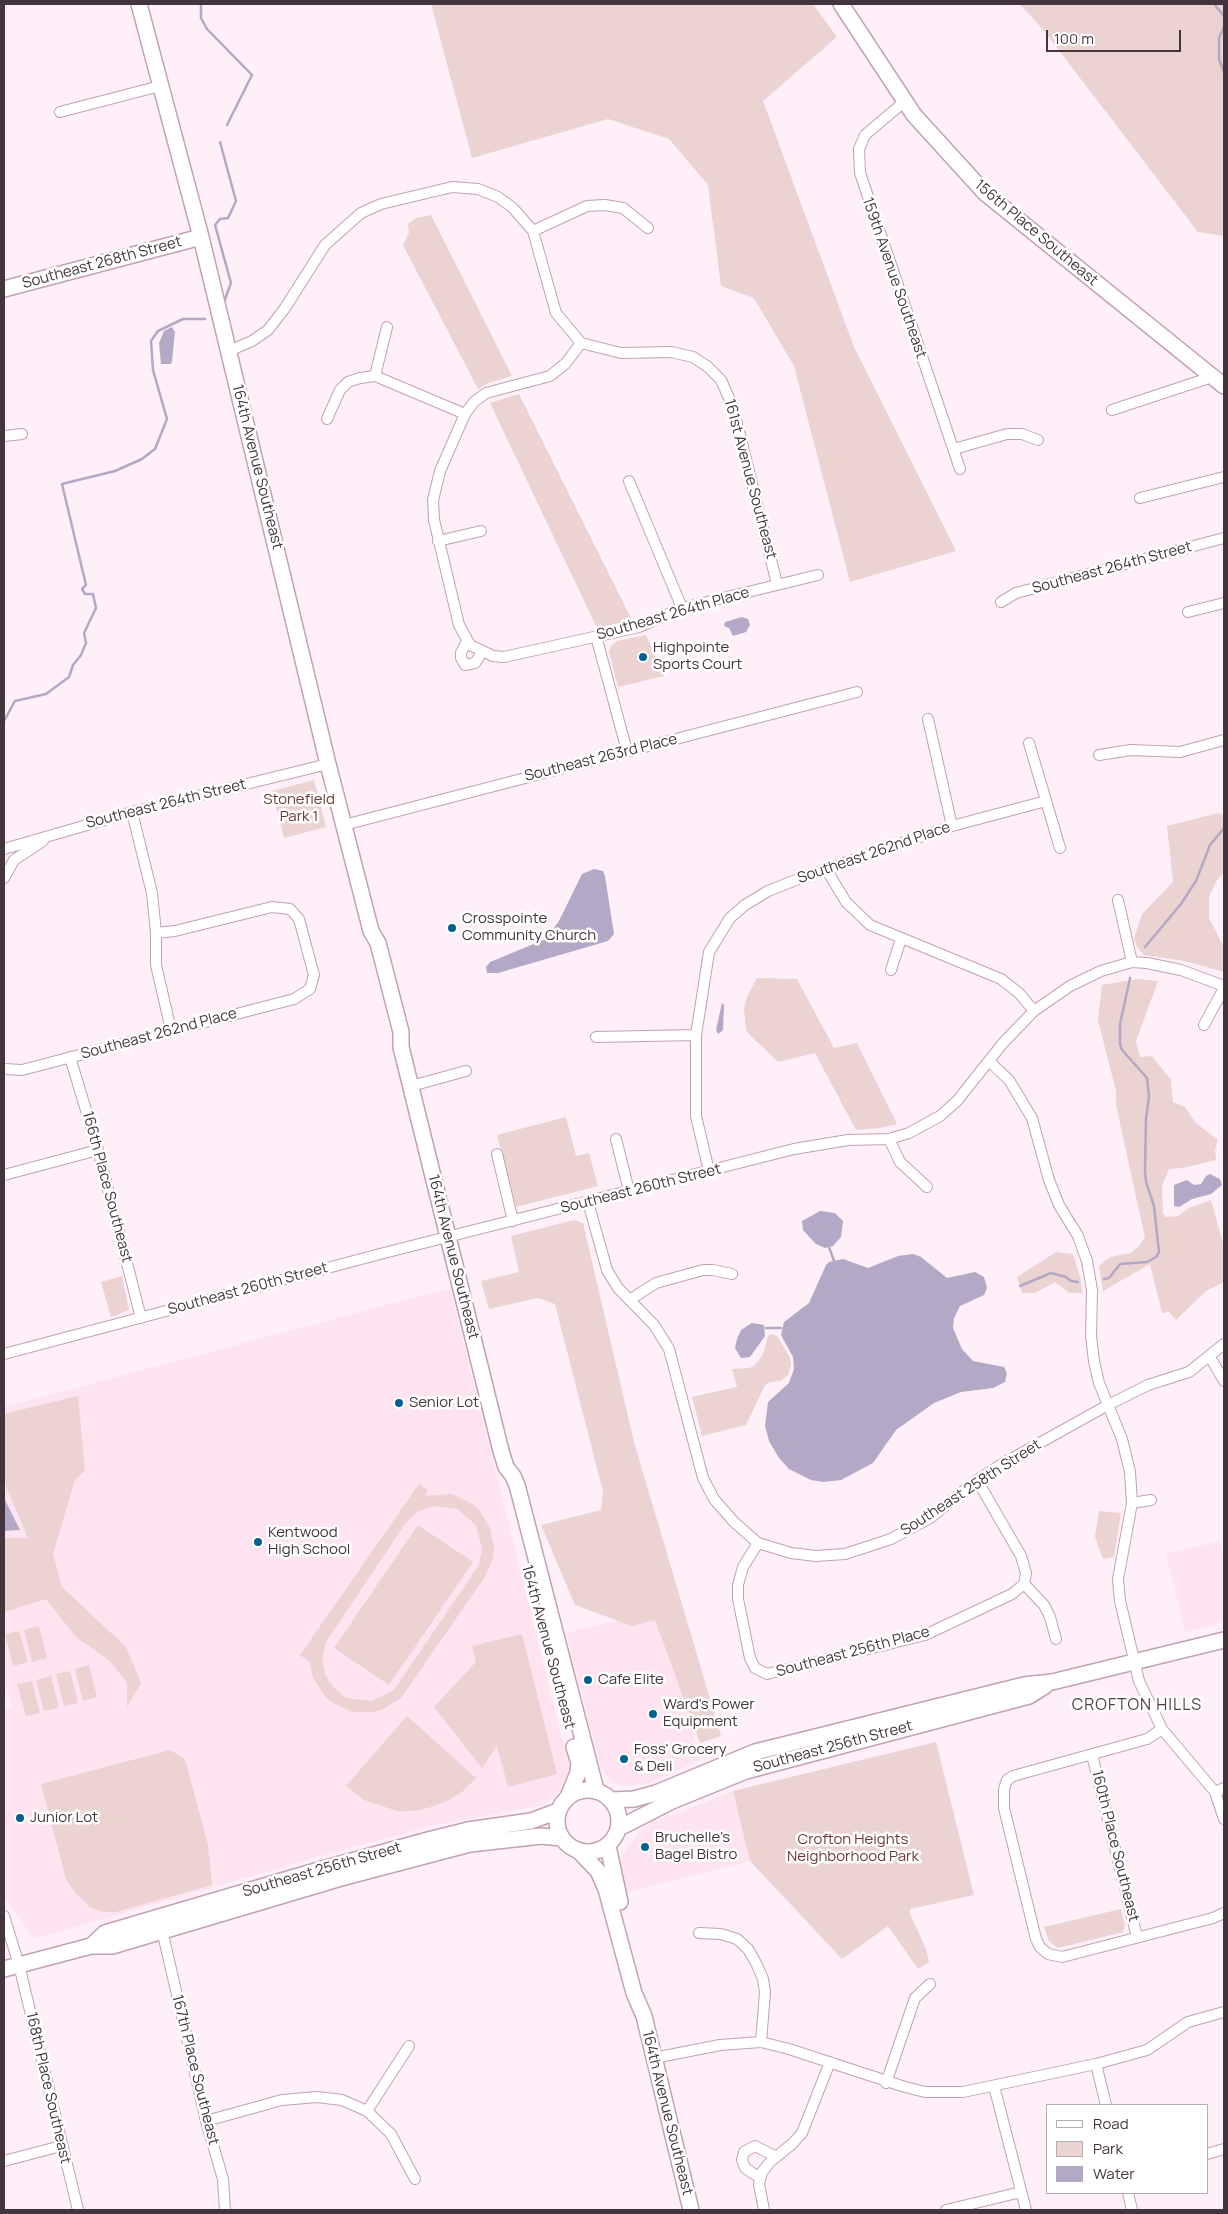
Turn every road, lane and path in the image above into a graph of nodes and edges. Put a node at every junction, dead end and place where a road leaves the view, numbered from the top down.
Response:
1 (139, 4) edge
2 (841, 4) edge
3 (160, 86) junction
4 (904, 102) junction
5 (60, 112) dead end
6 (648, 228) dead end
7 (533, 231) junction
8 (201, 237) junction
9 (4, 288) edge
10 (387, 327) dead end
11 (581, 343) junction
12 (229, 351) junction
13 (375, 376) junction
14 (1212, 377) junction
15 (1224, 386) edge
16 (1112, 410) dead end
17 (464, 414) junction
18 (327, 419) dead end
19 (22, 434) dead end
20 (4, 436) edge
21 (1038, 440) dead end
22 (954, 449) junction
23 (960, 469) dead end
24 (1224, 477) edge
25 (629, 481) dead end
26 (1140, 498) dead end
27 (481, 532) dead end
28 (1224, 538) edge
29 (438, 541) junction
30 (818, 575) dead end
31 (778, 584) junction
32 (1001, 602) dead end
33 (1224, 603) edge
34 (682, 608) junction
35 (1188, 612) dead end
36 (596, 636) junction
37 (468, 643) junction
38 (482, 652) junction
39 (857, 692) dead end
40 (928, 719) dead end
41 (1224, 740) edge
42 (1029, 743) dead end
43 (627, 751) junction
44 (1099, 755) dead end
45 (328, 764) junction
46 (1046, 801) junction
47 (132, 812) junction
48 (344, 824) junction
49 (952, 826) junction
50 (64, 830) junction
51 (4, 848) edge
52 (1060, 848) dead end
53 (826, 869) junction
54 (4, 878) edge
55 (1118, 900) dead end
56 (156, 934) junction
57 (901, 939) junction
58 (1132, 962) junction
59 (891, 970) dead end
60 (1224, 987) edge
61 (1034, 1011) junction
62 (1204, 1025) dead end
63 (171, 1030) junction
64 (696, 1035) junction
65 (596, 1037) dead end
66 (70, 1057) junction
67 (989, 1061) junction
68 (4, 1069) edge
69 (466, 1071) dead end
70 (411, 1086) junction
71 (616, 1139) dead end
72 (889, 1139) junction
73 (98, 1150) junction
74 (497, 1154) dead end
75 (709, 1171) junction
76 (4, 1175) edge
77 (927, 1187) dead end
78 (629, 1191) junction
79 (588, 1202) junction
80 (513, 1221) junction
81 (449, 1238) junction
82 (732, 1274) dead end
83 (631, 1299) junction
84 (141, 1318) junction
85 (1224, 1344) edge
86 (4, 1354) edge
87 (1210, 1357) junction
88 (1224, 1381) edge
89 (1108, 1405) junction
90 (506, 1467) junction
91 (977, 1480) junction
92 (1151, 1500) dead end
93 (1132, 1503) junction
94 (758, 1543) junction
95 (1024, 1584) junction
96 (1056, 1639) dead end
97 (1224, 1640) edge
98 (1134, 1662) junction
99 (1052, 1682) junction
100 (1162, 1729) junction
101 (1092, 1755) junction
102 (596, 1790) junction
103 (1220, 1790) edge
104 (568, 1797) junction
105 (612, 1800) junction
106 (558, 1811) junction
107 (1224, 1819) edge
108 (619, 1828) junction
109 (562, 1838) junction
110 (608, 1846) junction
111 (579, 1851) junction
112 (384, 1852) junction
113 (374, 1869) junction
114 (1224, 1913) edge
115 (4, 1916) edge
116 (162, 1930) junction
117 (699, 1933) dead end
118 (1137, 1937) junction
119 (91, 1946) junction
120 (19, 1965) junction
121 (4, 1969) edge
122 (930, 1984) dead end
123 (1224, 2012) edge
124 (644, 2016) junction
125 (761, 2042) junction
126 (409, 2046) dead end
127 (654, 2058) junction
128 (830, 2062) junction
129 (1096, 2064) junction
130 (886, 2083) junction
131 (994, 2086) junction
132 (1106, 2104) edge
133 (367, 2111) junction
134 (206, 2120) junction
135 (61, 2146) junction
136 (1224, 2149) edge
137 (1208, 2154) edge
138 (775, 2156) junction
139 (4, 2161) edge
140 (760, 2178) junction
141 (415, 2179) dead end
142 (1021, 2192) junction
143 (1128, 2194) edge
144 (78, 2210) edge
145 (225, 2210) edge
146 (691, 2210) edge
147 (764, 2210) edge
148 (946, 2210) edge
149 (1026, 2210) edge
150 (1132, 2210) edge

1 - 3 street, 164th Avenue Southeast
2 - 4 street, 156th Place Southeast
3 - 5 street
3 - 8 street, 164th Avenue Southeast
4 - 14 street, 156th Place Southeast
4 - 22 street, 159th Avenue Southeast
6 - 7 street
7 - 11 street
7 - 12 street
8 - 9 street, Southeast 268th Street
8 - 12 street, 164th Avenue Southeast
10 - 13 street
11 - 17 street
11 - 31 street, 161st Avenue Southeast
12 - 45 street, 164th Avenue Southeast
13 - 17 street
13 - 18 street
14 - 15 street, 156th Place Southeast
14 - 16 street
17 - 29 street
19 - 20 street
21 - 22 street
22 - 23 street, 159th Avenue Southeast
24 - 26 street
25 - 34 street
27 - 29 street
28 - 32 street, Southeast 264th Street
29 - 37 street
30 - 31 street, Southeast 264th Place
31 - 34 street, Southeast 264th Place
33 - 35 street
34 - 36 street, Southeast 264th Place
36 - 38 street, Southeast 264th Place
36 - 43 street
37 - 38 street, Southeast 264th Place
37 - 38 street
39 - 43 street, Southeast 263rd Place
40 - 49 street
41 - 44 street
42 - 46 street
43 - 48 street, Southeast 263rd Place
45 - 47 street, Southeast 264th Street
45 - 48 street, 164th Avenue Southeast
46 - 49 street, Southeast 262nd Place
46 - 52 street
47 - 50 street, Southeast 264th Street
47 - 56 street
48 - 70 street, 164th Avenue Southeast
49 - 53 street, Southeast 262nd Place
50 - 51 street, Southeast 264th Street
50 - 54 street
53 - 57 street
53 - 64 street, Southeast 262nd Place
55 - 58 street
56 - 63 street
56 - 63 street, Southeast 262nd Place
57 - 59 street
57 - 61 street
58 - 60 street, Southeast 260th Street
58 - 61 street, Southeast 260th Street
60 - 62 street
61 - 67 street, Southeast 260th Street
63 - 66 street, Southeast 262nd Place
64 - 65 street
64 - 75 street, Southeast 262nd Place
66 - 68 street, Southeast 262nd Place
66 - 73 street, 166th Place Southeast
67 - 72 street, Southeast 260th Street
67 - 89 street
69 - 70 street
70 - 81 street, 164th Avenue Southeast
71 - 78 street
72 - 75 street, Southeast 260th Street
72 - 77 street
73 - 76 street
73 - 84 street, 166th Place Southeast
74 - 80 street
75 - 78 street, Southeast 260th Street
78 - 79 street, Southeast 260th Street
79 - 80 street, Southeast 260th Street
79 - 83 street
80 - 81 street, Southeast 260th Street
81 - 84 street, Southeast 260th Street
81 - 90 street, 164th Avenue Southeast
82 - 83 street
83 - 94 street
84 - 86 street, Southeast 260th Street
85 - 87 street, Southeast 258th Street
87 - 88 street
87 - 89 street, Southeast 258th Street
89 - 91 street, Southeast 258th Street
89 - 93 street
90 - 102 street, 164th Avenue Southeast
90 - 104 street, 164th Avenue Southeast
91 - 94 street, Southeast 258th Street
91 - 95 street
92 - 93 street
93 - 98 street
94 - 95 street, Southeast 256th Place
95 - 96 street
97 - 98 street, Southeast 256th Street
98 - 99 street, Southeast 256th Street
98 - 100 street
99 - 105 street, Southeast 256th Street
99 - 108 street, Southeast 256th Street
100 - 101 street
100 - 103 street
101 - 118 street, 160th Place Southeast
101 - 118 street
102 - 104 street
102 - 105 street
103 - 107 street
104 - 106 street
105 - 108 street
106 - 109 street
106 - 112 street, Southeast 256th Street
108 - 110 street
109 - 111 street
109 - 113 street, Southeast 256th Street
110 - 111 street
110 - 124 street, 164th Avenue Southeast
111 - 124 street, 164th Avenue Southeast
112 - 113 street
112 - 119 street, Southeast 256th Street
113 - 116 street, Southeast 256th Street
114 - 118 street
115 - 120 street, 168th Place Southeast
116 - 119 street, Southeast 256th Street
116 - 134 street, 167th Place Southeast
117 - 125 street
119 - 120 street, Southeast 256th Street
120 - 121 street, Southeast 256th Street
120 - 135 street, 168th Place Southeast
122 - 130 street
123 - 129 street
124 - 127 street, 164th Avenue Southeast
125 - 127 street
125 - 128 street
126 - 133 street
127 - 146 street, 164th Avenue Southeast
128 - 130 street
128 - 138 street
129 - 131 street
129 - 132 street
130 - 131 street
131 - 142 street
133 - 134 street
133 - 141 street
134 - 145 street, 167th Place Southeast
135 - 139 street
135 - 144 street, 168th Place Southeast
136 - 137 street
138 - 140 street
138 - 140 street
140 - 147 street
142 - 148 street
142 - 149 street
143 - 150 street

